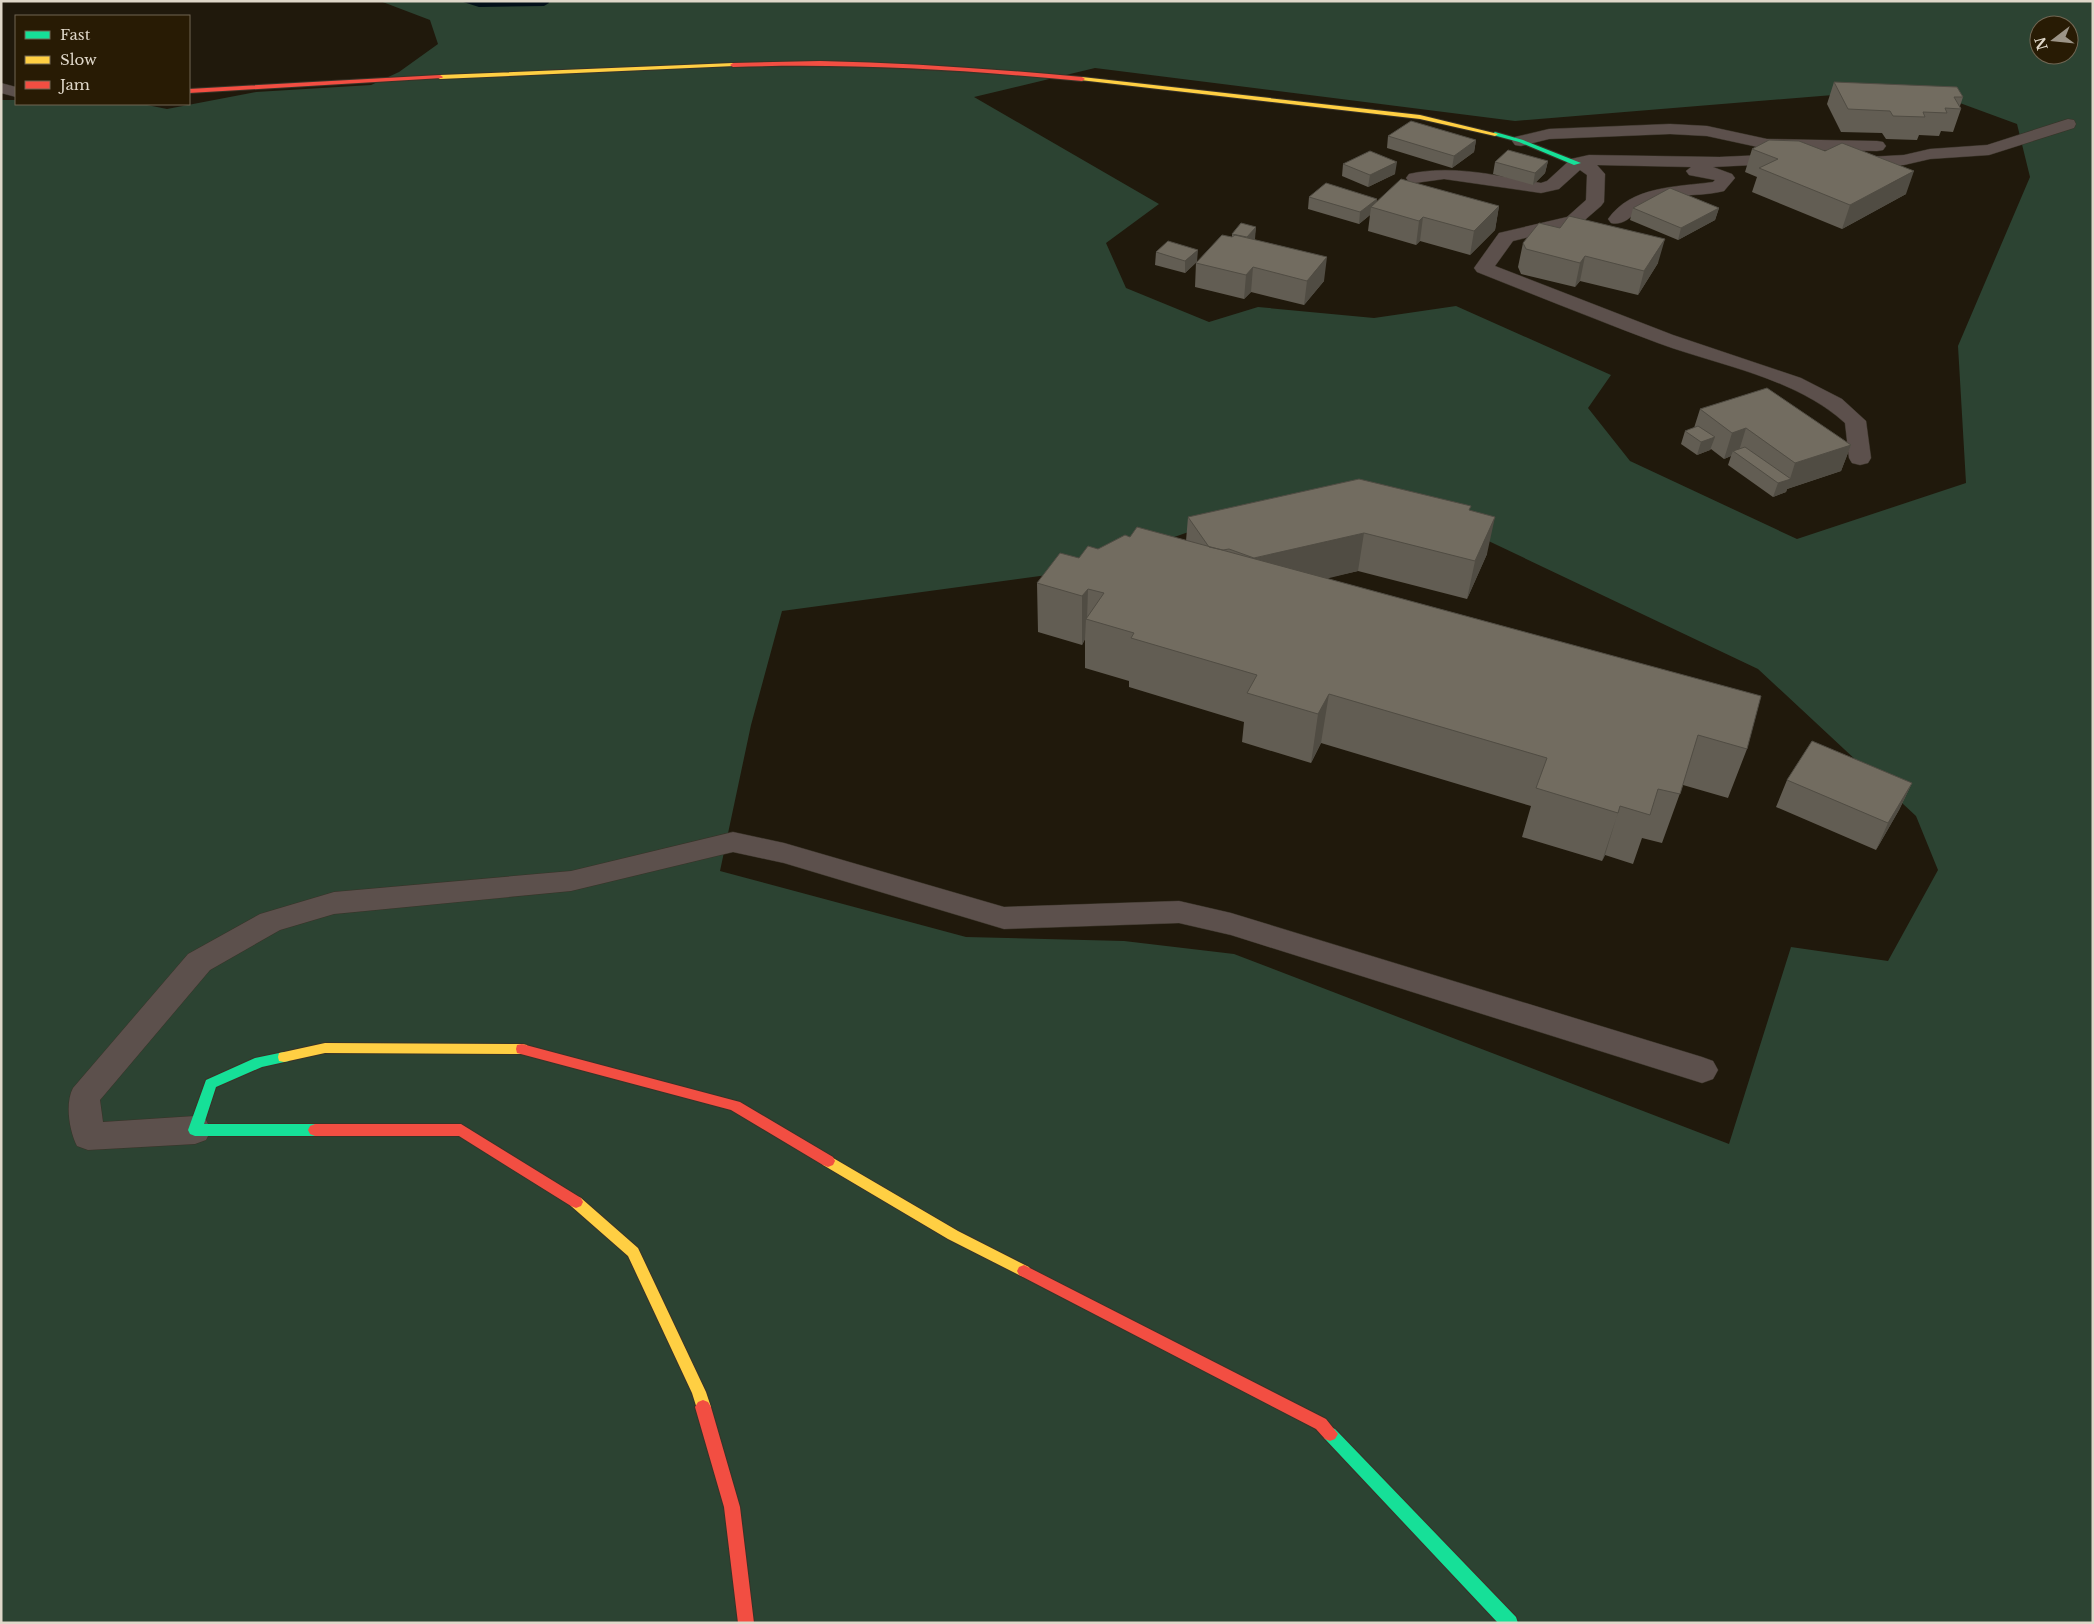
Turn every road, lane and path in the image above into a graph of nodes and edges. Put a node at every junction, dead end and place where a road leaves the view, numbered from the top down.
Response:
1 (1, 88) edge
2 (190, 91) edge
3 (15, 92) edge
4 (2068, 124) dead end
5 (1521, 141) junction
6 (1930, 154) junction
7 (1584, 166) junction
8 (1415, 178) dead end
9 (1617, 219) dead end
10 (1860, 458) dead end
11 (1702, 1070) dead end
12 (195, 1130) junction
13 (746, 1623) edge
14 (1510, 1623) edge

1 - 3 street
2 - 5 street
4 - 6 street
5 - 6 street
5 - 7 street
6 - 7 street
7 - 8 street
7 - 9 street
7 - 10 street
11 - 12 street
12 - 13 street
12 - 14 street

